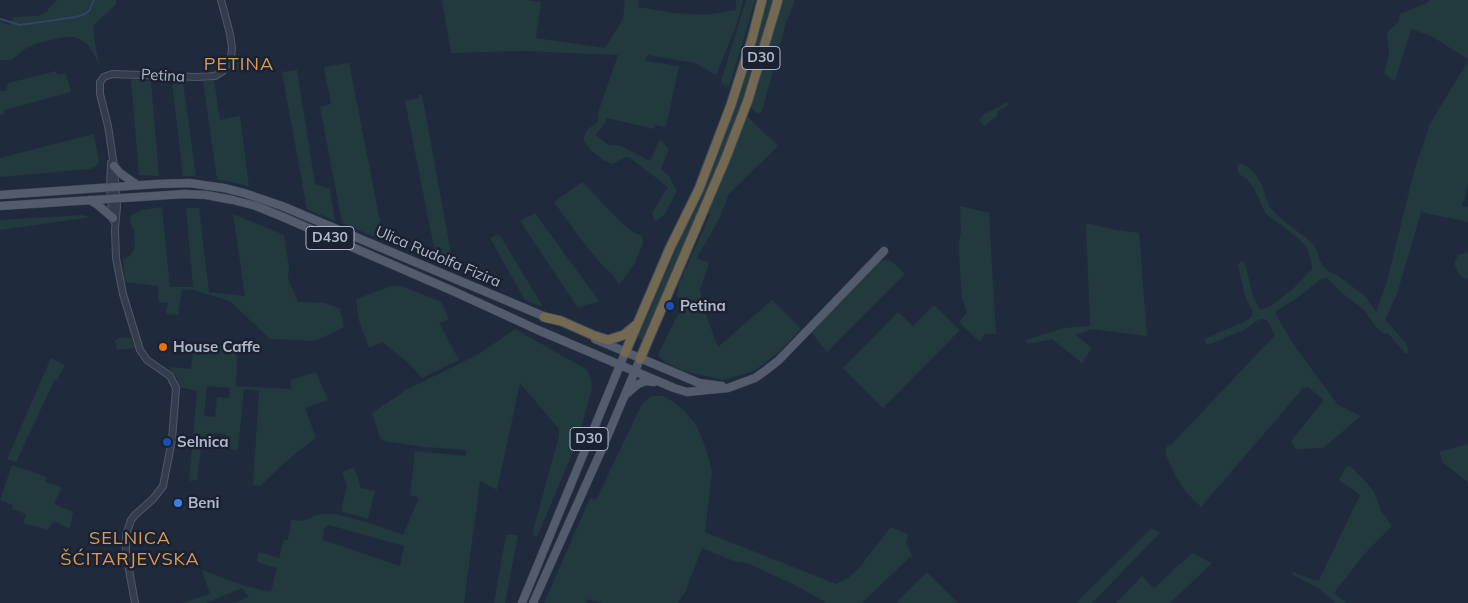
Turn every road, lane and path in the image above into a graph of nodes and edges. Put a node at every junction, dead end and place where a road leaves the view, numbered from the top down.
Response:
1 (221, 0) edge
2 (762, 0) edge
3 (778, 0) edge
4 (112, 152) junction
5 (114, 166) junction
6 (137, 185) junction
7 (113, 187) junction
8 (0, 195) edge
9 (114, 198) junction
10 (88, 200) junction
11 (0, 206) edge
12 (113, 218) junction
13 (115, 229) junction
14 (884, 251) dead end
15 (544, 317) junction
16 (639, 321) junction
17 (625, 353) junction
18 (640, 359) junction
19 (620, 364) junction
20 (635, 371) junction
21 (661, 382) junction
22 (734, 386) junction
23 (624, 396) junction
24 (135, 603) edge
25 (522, 603) edge
26 (533, 603) edge

1 - 4 street, Petina
2 - 16 highway, D30
3 - 18 highway, D30
4 - 5 street, Petina
4 - 7 street, Petina
5 - 6 main road
5 - 7 street, Petina
6 - 7 main road, Ulica Rudolfa Fizira / D430
6 - 15 main road, Ulica Rudolfa Fizira / D430
7 - 8 main road, Ulica Rudolfa Fizira / D430
7 - 9 street, Petina
9 - 10 main road, Ulica Rudolfa Fizira / D430
9 - 12 street, Petina
9 - 13 street, Petina
9 - 19 main road, Ulica Rudolfa Fizira / D430
10 - 11 main road, Ulica Rudolfa Fizira / D430
10 - 12 main road
12 - 13 street, Petina
13 - 24 street, Petina
14 - 22 main road
15 - 16 highway
15 - 17 main road, Ulica Rudolfa Fizira / D430
16 - 17 highway, D30
17 - 18 main road, Ulica Rudolfa Fizira
17 - 19 main road, D30
18 - 20 main road, D30
18 - 22 main road, Ulica Rudolfa Fizira
19 - 20 main road, Ulica Rudolfa Fizira
19 - 25 main road, D30
20 - 21 main road, Ulica Rudolfa Fizira
20 - 23 main road, D30
21 - 22 main road, Ulica Rudolfa Fizira
21 - 23 main road
23 - 26 main road, D30

